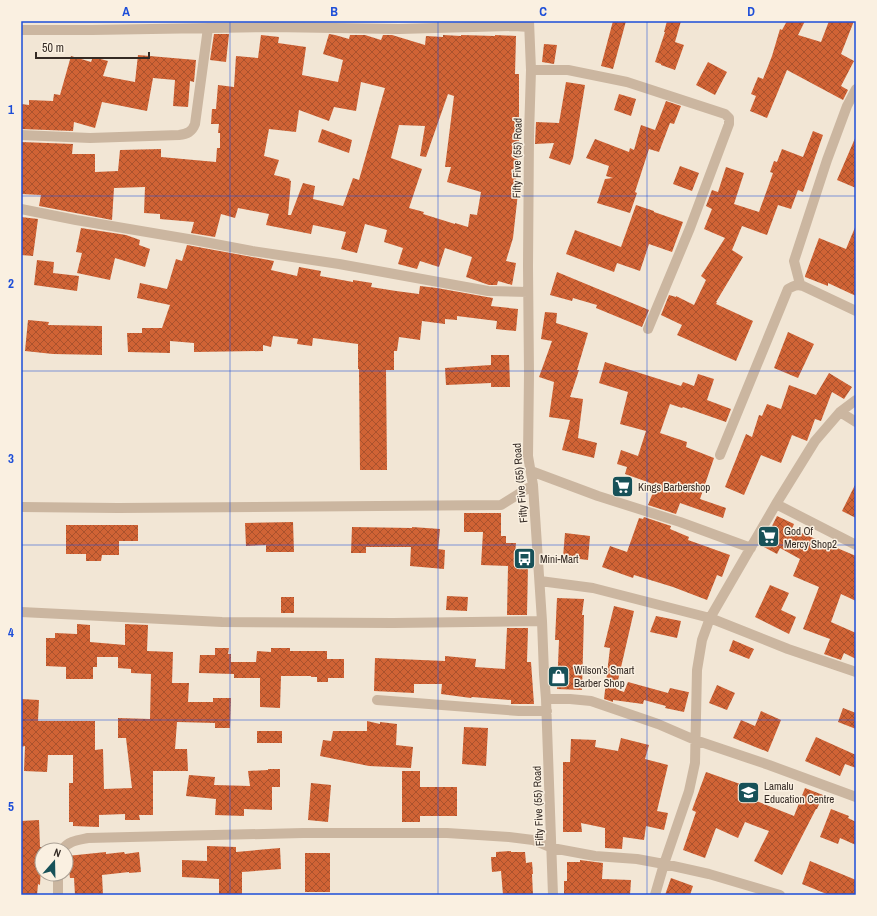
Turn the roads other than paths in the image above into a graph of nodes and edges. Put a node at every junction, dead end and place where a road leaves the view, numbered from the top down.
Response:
1 (529, 24) edge
2 (208, 28) junction
3 (21, 30) edge
4 (531, 70) junction
5 (856, 89) edge
6 (21, 135) edge
7 (21, 209) edge
8 (800, 284) junction
9 (528, 292) junction
10 (856, 312) edge
11 (648, 330) dead end
12 (856, 400) edge
13 (840, 412) junction
14 (856, 422) edge
15 (720, 455) dead end
16 (531, 471) junction
17 (533, 485) junction
18 (776, 504) junction
19 (21, 507) edge
20 (856, 545) edge
21 (750, 548) junction
22 (540, 581) junction
23 (21, 612) edge
24 (710, 618) junction
25 (542, 621) junction
26 (856, 672) edge
27 (546, 699) junction
28 (377, 700) dead end
29 (547, 710) junction
30 (695, 740) junction
31 (856, 797) edge
32 (72, 842) edge
33 (552, 848) junction
34 (664, 864) junction
35 (58, 882) edge
36 (58, 895) edge
37 (553, 895) edge
38 (655, 895) edge
39 (780, 895) edge

1 - 2 street
1 - 4 street, Fifty Five (55) Road
2 - 3 street
2 - 6 street
4 - 9 street, Fifty Five (55) Road
4 - 11 street
5 - 8 street
7 - 9 street
8 - 10 street
8 - 15 street
9 - 16 street, Fifty Five (55) Road
12 - 13 street
13 - 14 street
13 - 18 street
16 - 17 street, Fifty Five (55) Road
16 - 21 street
17 - 19 street
17 - 22 street, Fifty Five (55) Road
18 - 20 street
18 - 21 street
21 - 24 street
22 - 24 street
22 - 25 street, Fifty Five (55) Road
23 - 25 street
24 - 26 street
24 - 30 street
25 - 27 street, Fifty Five (55) Road
27 - 29 street, Fifty Five (55) Road
27 - 30 street
28 - 29 street
29 - 33 street, Fifty Five (55) Road
30 - 31 street
30 - 34 street
32 - 33 street
33 - 34 street
33 - 37 street, Fifty Five (55) Road
34 - 38 street
34 - 39 street
35 - 36 street

